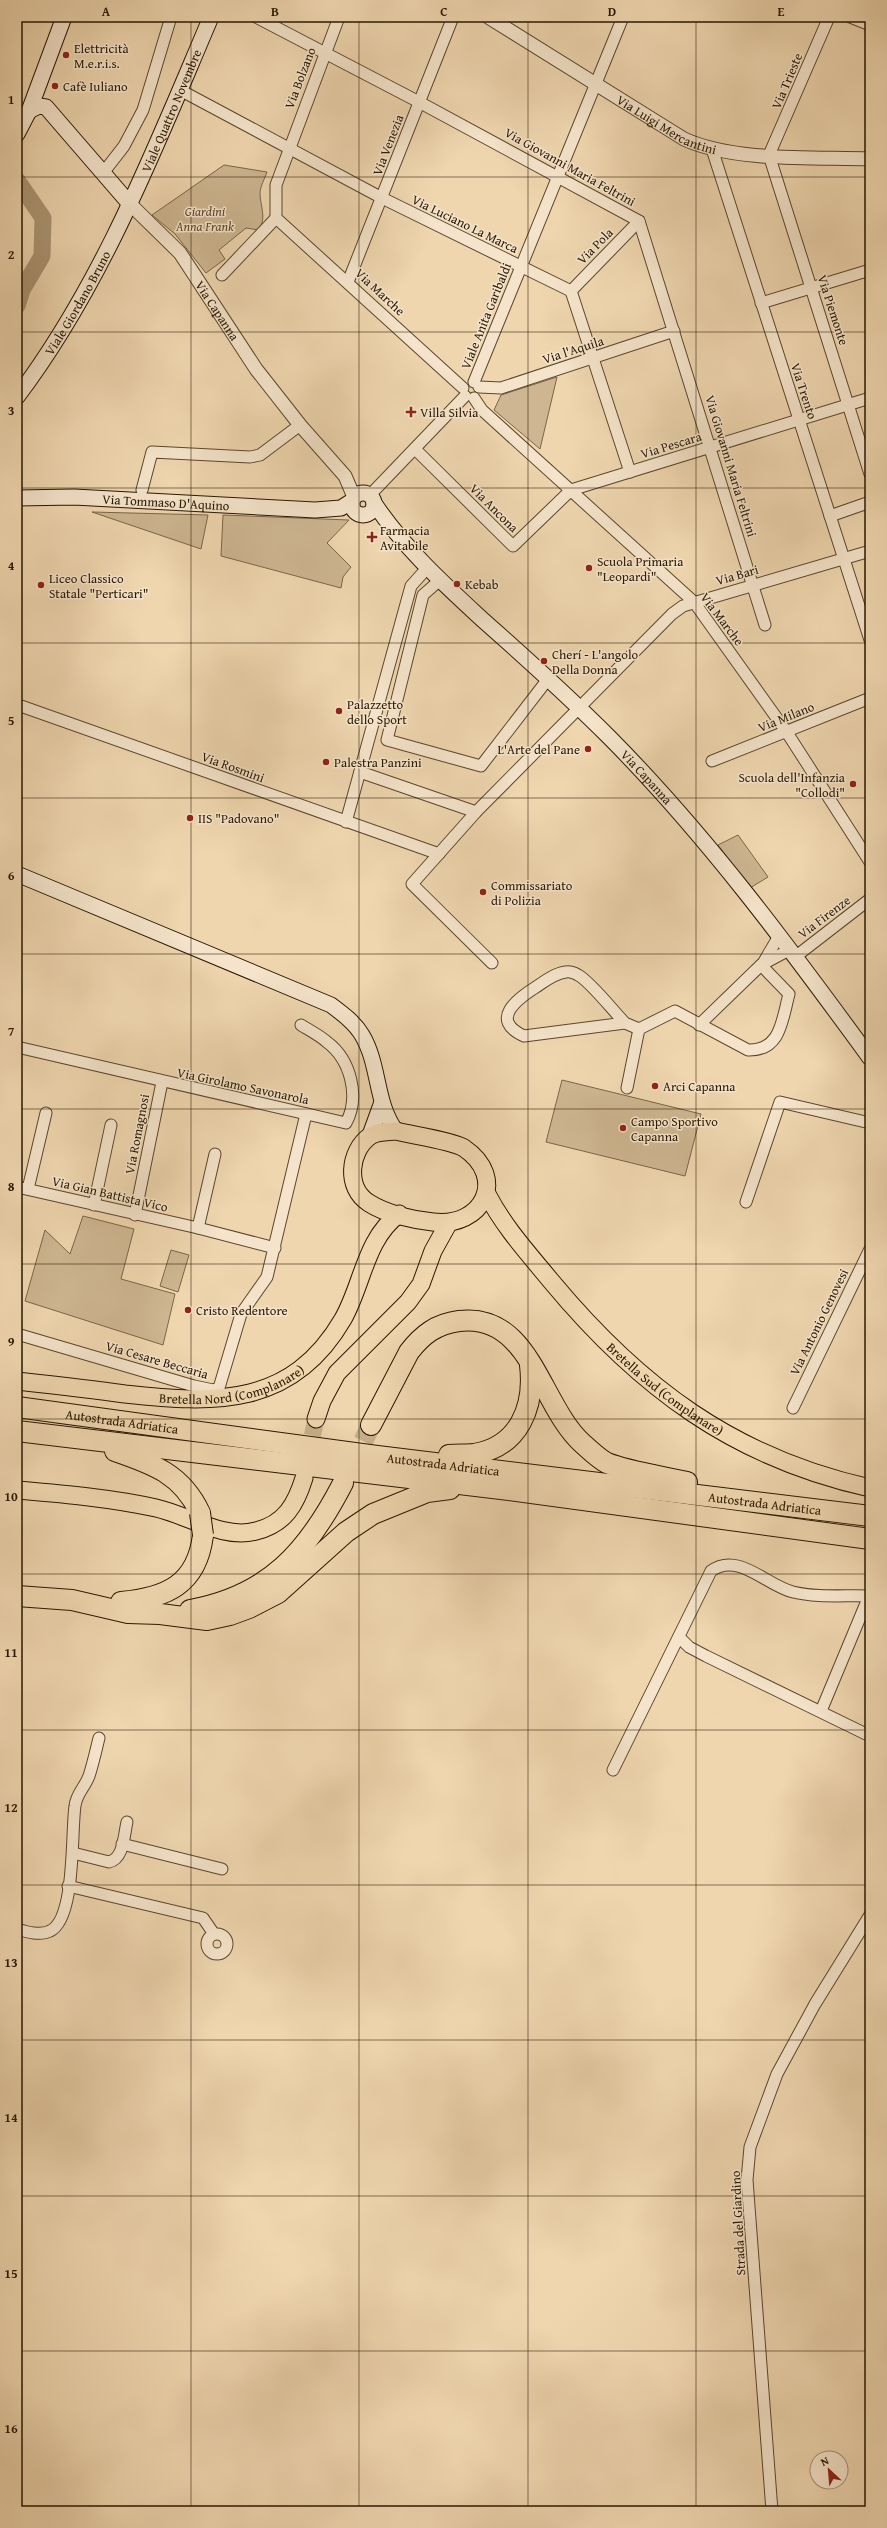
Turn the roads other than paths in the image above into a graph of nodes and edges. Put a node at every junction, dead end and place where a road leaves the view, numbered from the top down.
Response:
1 (64, 17) edge
2 (171, 17) edge
3 (210, 17) edge
4 (256, 17) edge
5 (339, 17) edge
6 (453, 17) edge
7 (488, 17) edge
8 (623, 17) edge
9 (829, 17) edge
10 (850, 17) edge
11 (870, 25) edge
12 (325, 54) junction
13 (596, 84) junction
14 (180, 90) junction
15 (419, 102) junction
16 (29, 111) junction
17 (17, 134) edge
18 (288, 149) junction
19 (712, 149) junction
20 (770, 155) junction
21 (870, 159) edge
22 (103, 173) junction
23 (558, 176) junction
24 (382, 198) junction
25 (129, 203) junction
26 (276, 218) junction
27 (639, 221) junction
28 (521, 267) junction
29 (870, 270) edge
30 (222, 275) dead end
31 (348, 282) junction
32 (811, 288) junction
33 (570, 291) junction
34 (761, 303) junction
35 (674, 331) junction
36 (592, 358) junction
37 (477, 384) junction
38 (467, 394) junction
39 (17, 397) edge
40 (870, 398) edge
41 (848, 405) junction
42 (799, 421) junction
43 (300, 425) junction
44 (712, 448) junction
45 (415, 449) junction
46 (630, 472) junction
47 (870, 474) edge
48 (142, 490) dead end
49 (571, 490) junction
50 (17, 498) edge
51 (870, 502) edge
52 (363, 504) junction
53 (830, 516) junction
54 (870, 551) edge
55 (843, 559) junction
56 (428, 567) junction
57 (440, 580) junction
58 (753, 585) junction
59 (694, 602) junction
60 (765, 625) dead end
61 (870, 640) edge
62 (548, 679) junction
63 (870, 698) edge
64 (18, 705) edge
65 (579, 707) junction
66 (786, 731) junction
67 (712, 761) dead end
68 (360, 772) junction
69 (476, 812) junction
70 (346, 822) junction
71 (439, 854) junction
72 (870, 862) edge
73 (17, 874) edge
74 (870, 900) edge
75 (778, 936) junction
76 (792, 953) junction
77 (492, 963) dead end
78 (761, 965) junction
79 (625, 1023) junction
80 (301, 1025) dead end
81 (699, 1025) junction
82 (639, 1029) junction
83 (17, 1047) edge
84 (870, 1058) edge
85 (162, 1082) junction
86 (627, 1088) dead end
87 (382, 1102) junction
88 (46, 1113) dead end
89 (306, 1114) junction
90 (870, 1123) edge
91 (111, 1125) dead end
92 (396, 1132) junction
93 (370, 1135) junction
94 (215, 1154) dead end
95 (17, 1187) edge
96 (28, 1189) junction
97 (487, 1194) junction
98 (746, 1202) dead end
99 (369, 1203) junction
100 (94, 1205) junction
101 (399, 1214) junction
102 (135, 1215) junction
103 (469, 1217) junction
104 (424, 1222) junction
105 (448, 1224) junction
106 (505, 1226) junction
107 (198, 1228) junction
108 (372, 1244) junction
109 (275, 1248) junction
110 (870, 1250) edge
111 (433, 1251) junction
112 (17, 1334) edge
113 (530, 1363) junction
114 (17, 1381) edge
115 (17, 1407) edge
116 (793, 1408) dead end
117 (316, 1419) tunnel mouth
118 (371, 1425) tunnel mouth
119 (17, 1431) edge
120 (80, 1439) junction
121 (377, 1456) junction
122 (304, 1478) tunnel mouth
123 (343, 1483) tunnel mouth
124 (870, 1488) edge
125 (501, 1489) junction
126 (17, 1490) edge
127 (770, 1503) junction
128 (870, 1516) edge
129 (870, 1539) edge
130 (17, 1596) edge
131 (870, 1596) edge
132 (91, 1605) junction
133 (160, 1614) junction
134 (679, 1637) junction
135 (821, 1711) junction
136 (870, 1736) edge
137 (99, 1738) dead end
138 (613, 1770) dead end
139 (127, 1822) dead end
140 (122, 1844) junction
141 (73, 1853) junction
142 (222, 1869) dead end
143 (68, 1886) junction
144 (870, 1915) edge
145 (17, 1929) edge
146 (214, 1934) dead end
147 (772, 2511) edge

1 - 16 main road
2 - 22 street
3 - 14 main road, Viale Quattro Novembre
4 - 12 street, Via Giovanni Maria Feltrini
5 - 12 street, Via Bolzano
6 - 15 street, Via Venezia
7 - 13 street, Via Luigi Mercantini
8 - 13 street, Viale Anita Garibaldi
9 - 20 street, Via Trieste
10 - 11 street
12 - 15 street, Via Giovanni Maria Feltrini
12 - 18 street, Via Bolzano
13 - 19 street, Via Luigi Mercantini
13 - 23 street, Viale Anita Garibaldi
14 - 18 street, Via Luciano La Marca
14 - 25 main road, Viale Quattro Novembre
15 - 23 street, Via Giovanni Maria Feltrini
15 - 24 street, Via Venezia
16 - 17 main road
16 - 22 main road
18 - 24 street, Via Luciano La Marca
18 - 26 street
19 - 20 street, Via Luigi Mercantini
19 - 34 street, Via Trento
20 - 21 street, Via Luigi Mercantini
20 - 32 street, Via Piemonte
22 - 25 main road
23 - 27 street, Via Giovanni Maria Feltrini
23 - 28 street, Viale Anita Garibaldi
24 - 28 street, Via Luciano La Marca
24 - 31 street, Via Venezia
25 - 39 main road, Viale Giordano Bruno
25 - 43 street, Via Capanna
26 - 30 street
26 - 31 street, Via Marche
27 - 33 street, Via Pola
27 - 35 street, Via Giovanni Maria Feltrini
28 - 33 street, Via Luciano La Marca
28 - 37 street, Viale Anita Garibaldi
29 - 32 street
31 - 38 street, Via Marche
32 - 34 street
32 - 41 street, Via Piemonte
33 - 36 street
34 - 42 street, Via Trento
35 - 36 street, Via l'Aquila
35 - 44 street, Via Giovanni Maria Feltrini
36 - 37 street, Via l'Aquila
36 - 46 street
37 - 38 street, Viale Anita Garibaldi
37 - 38 street
38 - 45 street
38 - 49 street, Via Marche
40 - 41 street, Via Pescara
41 - 42 street, Via Pescara
41 - 47 street, Via Piemonte
42 - 44 street, Via Pescara
42 - 53 street, Via Trento
43 - 48 street
43 - 52 street, Via Capanna
44 - 46 street, Via Pescara
44 - 58 street, Via Giovanni Maria Feltrini
45 - 49 street, Via Ancona
45 - 52 street
46 - 49 street, Via Pescara
49 - 59 street, Via Marche
50 - 52 main road, Via Tommaso D'Aquino
51 - 53 street
52 - 56 main road, Via Capanna
53 - 55 street, Via Trento
54 - 55 street, Via Bari
55 - 58 street, Via Bari
55 - 61 street, Via Trento
56 - 57 main road, Via Capanna
56 - 68 street
57 - 62 main road, Via Capanna
57 - 62 street
58 - 59 street, Via Bari
58 - 60 street, Via Giovanni Maria Feltrini
59 - 65 street, Via Bari
59 - 66 street, Via Marche
62 - 65 main road, Via Capanna
63 - 66 street, Via Milano
64 - 70 street, Via Rosmini
65 - 69 street
65 - 75 main road, Via Capanna
66 - 67 street, Via Milano
66 - 72 street, Via Marche
68 - 69 street
68 - 70 street
69 - 71 street
70 - 71 street, Via Rosmini
71 - 77 street
73 - 87 main road
74 - 76 street, Via Firenze
75 - 76 main road, Via Capanna
75 - 78 street
76 - 78 street, Via Firenze
76 - 84 main road, Via Capanna
78 - 81 street
78 - 81 street
79 - 79 street
79 - 82 street
80 - 89 street, Via Girolamo Savonarola
81 - 82 street
82 - 86 street
83 - 85 street, Via Girolamo Savonarola
85 - 89 street, Via Girolamo Savonarola
85 - 102 street, Via Romagnosi
87 - 92 main road
87 - 93 main road
88 - 96 street
89 - 109 street, Via Cesare Beccaria
90 - 98 street
91 - 100 street
92 - 93 main road
92 - 97 main road
93 - 99 main road
94 - 107 street
95 - 96 street, Via Gian Battista Vico
96 - 100 street, Via Gian Battista Vico
97 - 103 main road
97 - 106 main road, Bretella Sud (Complanare)
99 - 101 main road
99 - 108 main road, Bretella Nord (Complanare)
100 - 102 street, Via Gian Battista Vico
101 - 104 main road
101 - 108 main road, Bretella Nord (Complanare)
102 - 107 street, Via Gian Battista Vico
103 - 105 main road
103 - 106 main road, Bretella Sud (Complanare)
104 - 105 main road
104 - 111 main road
105 - 111 main road
106 - 124 main road, Bretella Sud (Complanare)
107 - 109 street, Via Gian Battista Vico
108 - 114 main road, Bretella Nord (Complanare)
109 - 112 street, Via Cesare Beccaria
110 - 116 street, Via Antonio Genovesi
111 - 117 main road
113 - 118 highway
113 - 121 highway
113 - 127 highway
115 - 121 highway, Autostrada Adriatica
119 - 120 highway, Autostrada Adriatica
120 - 125 highway, Autostrada Adriatica
120 - 132 highway, bridge
121 - 127 highway, Autostrada Adriatica
122 - 126 main road
123 - 133 highway
125 - 129 highway, Autostrada Adriatica
125 - 133 highway
127 - 128 highway, Autostrada Adriatica
130 - 132 highway
131 - 134 street
131 - 135 street
132 - 133 highway
134 - 135 street
134 - 138 street
135 - 136 street
137 - 141 street
139 - 140 street
140 - 141 street
140 - 142 street
141 - 143 street
143 - 145 street
143 - 146 street
144 - 147 street, Strada del Giardino

